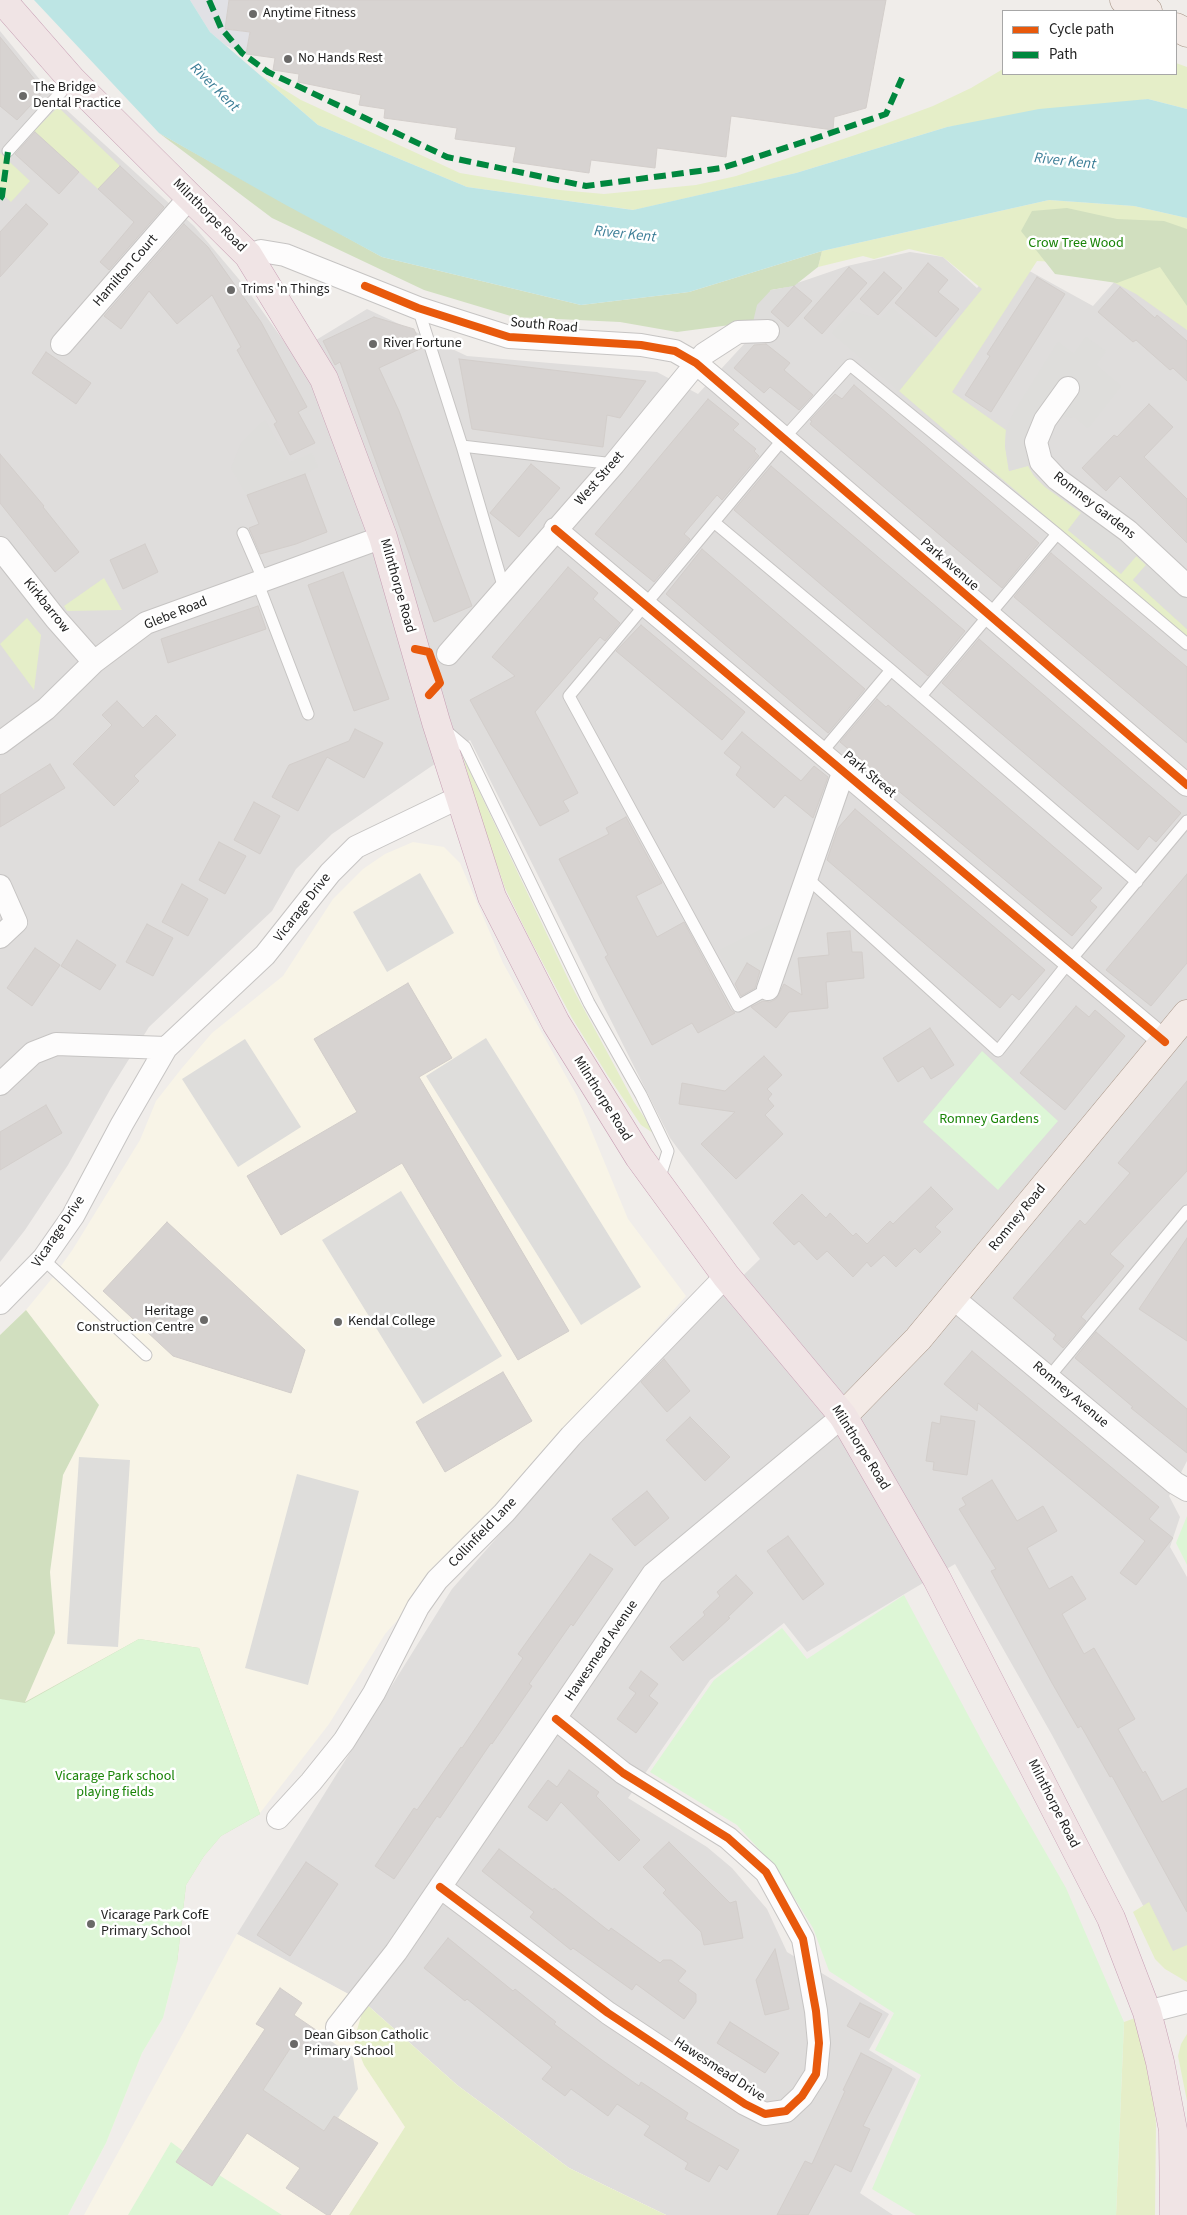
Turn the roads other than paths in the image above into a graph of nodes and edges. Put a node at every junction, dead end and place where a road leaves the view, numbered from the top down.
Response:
1 (2, 0) edge
2 (72, 80) junction
3 (8, 151) dead end
4 (190, 197) junction
5 (248, 255) junction
6 (418, 308) junction
7 (768, 332) dead end
8 (62, 344) dead end
9 (696, 364) junction
10 (1068, 388) dead end
11 (784, 438) junction
12 (462, 446) junction
13 (614, 464) junction
14 (715, 523) junction
15 (555, 529) junction
16 (243, 533) dead end
17 (1057, 534) junction
18 (383, 537) junction
19 (0, 548) edge
20 (260, 580) junction
21 (1187, 586) edge
22 (504, 589) junction
23 (646, 606) junction
24 (989, 616) junction
25 (1187, 644) edge
26 (448, 654) dead end
27 (94, 662) junction
28 (891, 670) junction
29 (922, 696) junction
30 (308, 714) dead end
31 (436, 722) junction
32 (0, 743) edge
33 (822, 752) junction
34 (844, 770) junction
35 (1187, 785) edge
36 (460, 797) junction
37 (1187, 821) edge
38 (806, 877) junction
39 (1137, 882) junction
40 (0, 886) edge
41 (0, 937) edge
42 (1069, 962) junction
43 (768, 989) joint
44 (1187, 1014) edge
45 (1165, 1042) junction
46 (166, 1048) junction
47 (0, 1084) edge
48 (658, 1185) junction
49 (1187, 1210) edge
50 (43, 1259) junction
51 (726, 1276) junction
52 (953, 1298) junction
53 (0, 1303) edge
54 (146, 1355) dead end
55 (1049, 1377) junction
56 (842, 1416) junction
57 (1187, 1490) edge
58 (556, 1719) junction
59 (278, 1818) dead end
60 (440, 1887) junction
61 (1187, 2002) edge
62 (1148, 2012) junction
63 (337, 2026) dead end
64 (1174, 2215) edge

1 - 2 highway, Milnthorpe Road
2 - 3 lane
2 - 4 highway, Milnthorpe Road
4 - 5 highway, Milnthorpe Road
4 - 8 street, Hamilton Court
5 - 6 street, South Road
5 - 18 highway, Milnthorpe Road
6 - 9 street, South Road
6 - 12 lane
7 - 9 street, West Street
9 - 11 street, Park Avenue
9 - 13 street, West Street
10 - 21 street, Romney Gardens
11 - 14 lane
11 - 17 lane
11 - 24 street, Park Avenue
12 - 13 lane
12 - 22 lane
13 - 15 street, West Street
14 - 23 lane
14 - 28 lane
15 - 22 street, West Street
15 - 23 street, Park Street
16 - 20 lane
17 - 24 lane
17 - 25 lane
18 - 20 street, Glebe Road
18 - 31 highway, Milnthorpe Road
19 - 27 street, Kirkbarrow
20 - 27 street, Glebe Road
20 - 30 lane
22 - 26 street, West Street
23 - 33 street, Park Street
23 - 43 lane
24 - 29 lane
24 - 35 street, Park Avenue
27 - 32 street, Glebe Road
28 - 29 lane
28 - 33 lane
29 - 39 lane
31 - 36 highway, Milnthorpe Road
31 - 48 lane
33 - 34 street, Park Street
34 - 38 street, Park Street
34 - 42 street, Park Street
36 - 46 street, Vicarage Drive
36 - 48 highway, Milnthorpe Road
37 - 39 lane
38 - 42 lane
38 - 43 street, Park Street
39 - 42 lane
40 - 41 street
42 - 45 street, Park Street
44 - 45 main road, Romney Road
45 - 52 main road, Romney Road
46 - 47 street
46 - 50 street, Vicarage Drive
48 - 51 highway, Milnthorpe Road
49 - 55 lane
50 - 53 street, Vicarage Drive
50 - 54 lane
51 - 56 highway, Milnthorpe Road
51 - 59 street, Collinfield Lane
52 - 55 street, Romney Avenue
52 - 56 main road, Romney Road
55 - 57 street, Romney Avenue
56 - 58 street, Hawesmead Avenue
56 - 62 highway, Milnthorpe Road
58 - 60 street, Hawesmead Avenue
58 - 60 street, Hawesmead Drive
60 - 63 street, Hawesmead Avenue
61 - 62 street
62 - 64 highway, Milnthorpe Road

